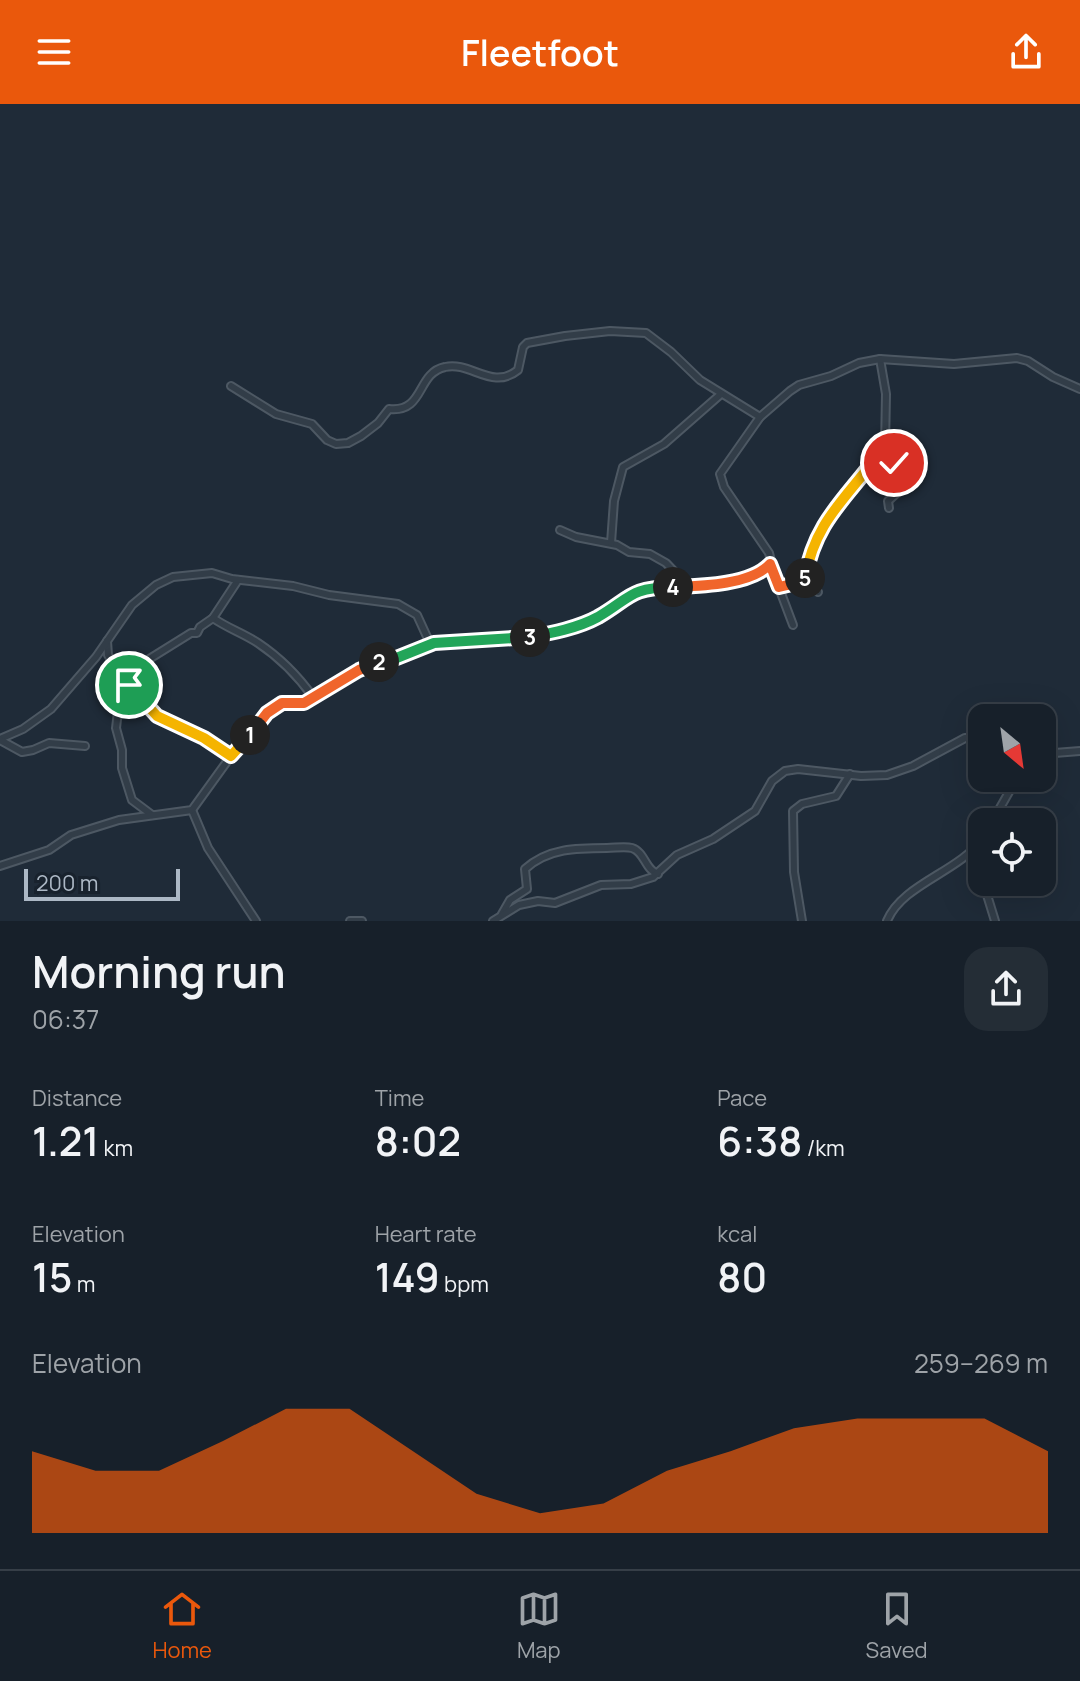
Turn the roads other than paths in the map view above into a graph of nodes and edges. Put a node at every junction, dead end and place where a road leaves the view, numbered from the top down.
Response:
1 (880, 359) junction
2 (231, 386) dead end
3 (1080, 389) edge
4 (721, 394) junction
5 (760, 417) junction
6 (878, 455) junction
7 (889, 508) dead end
8 (560, 530) dead end
9 (611, 543) junction
10 (770, 564) junction
11 (238, 580) junction
12 (805, 581) junction
13 (688, 586) junction
14 (779, 587) junction
15 (818, 592) dead end
16 (213, 618) junction
17 (793, 625) dead end
18 (107, 641) junction
19 (434, 643) junction
20 (125, 680) junction
21 (313, 697) junction
22 (142, 700) junction
23 (120, 711) junction
24 (968, 738) edge
25 (0, 739) edge
26 (85, 746) dead end
27 (1056, 751) edge
28 (1080, 751) edge
29 (231, 756) junction
30 (850, 774) junction
31 (192, 810) junction
32 (152, 815) junction
33 (968, 854) edge
34 (0, 866) edge
35 (658, 874) junction
36 (988, 896) edge
37 (501, 916) junction
38 (256, 921) edge
39 (350, 921) edge
40 (362, 921) edge
41 (493, 921) edge
42 (802, 921) edge
43 (887, 921) edge
44 (995, 921) edge

1 - 3 street
1 - 5 street
1 - 6 street
2 - 4 street
4 - 5 street
4 - 9 street
5 - 10 street
6 - 7 street
6 - 12 street
8 - 9 street
9 - 13 street
10 - 13 street
10 - 14 street
11 - 16 street
11 - 18 street
11 - 19 street
12 - 14 street
12 - 15 street
13 - 19 street
14 - 17 street
16 - 20 street
16 - 21 street
18 - 20 street
18 - 25 street
19 - 21 street
20 - 22 street
20 - 23 street
21 - 29 street
22 - 23 street
22 - 29 street
23 - 32 street
24 - 30 street
25 - 26 street
27 - 28 street
29 - 31 street
30 - 35 street
30 - 42 street
31 - 32 street
31 - 38 street
32 - 34 street
33 - 43 street
35 - 37 street
35 - 37 street
36 - 44 street
37 - 41 street
39 - 40 street

